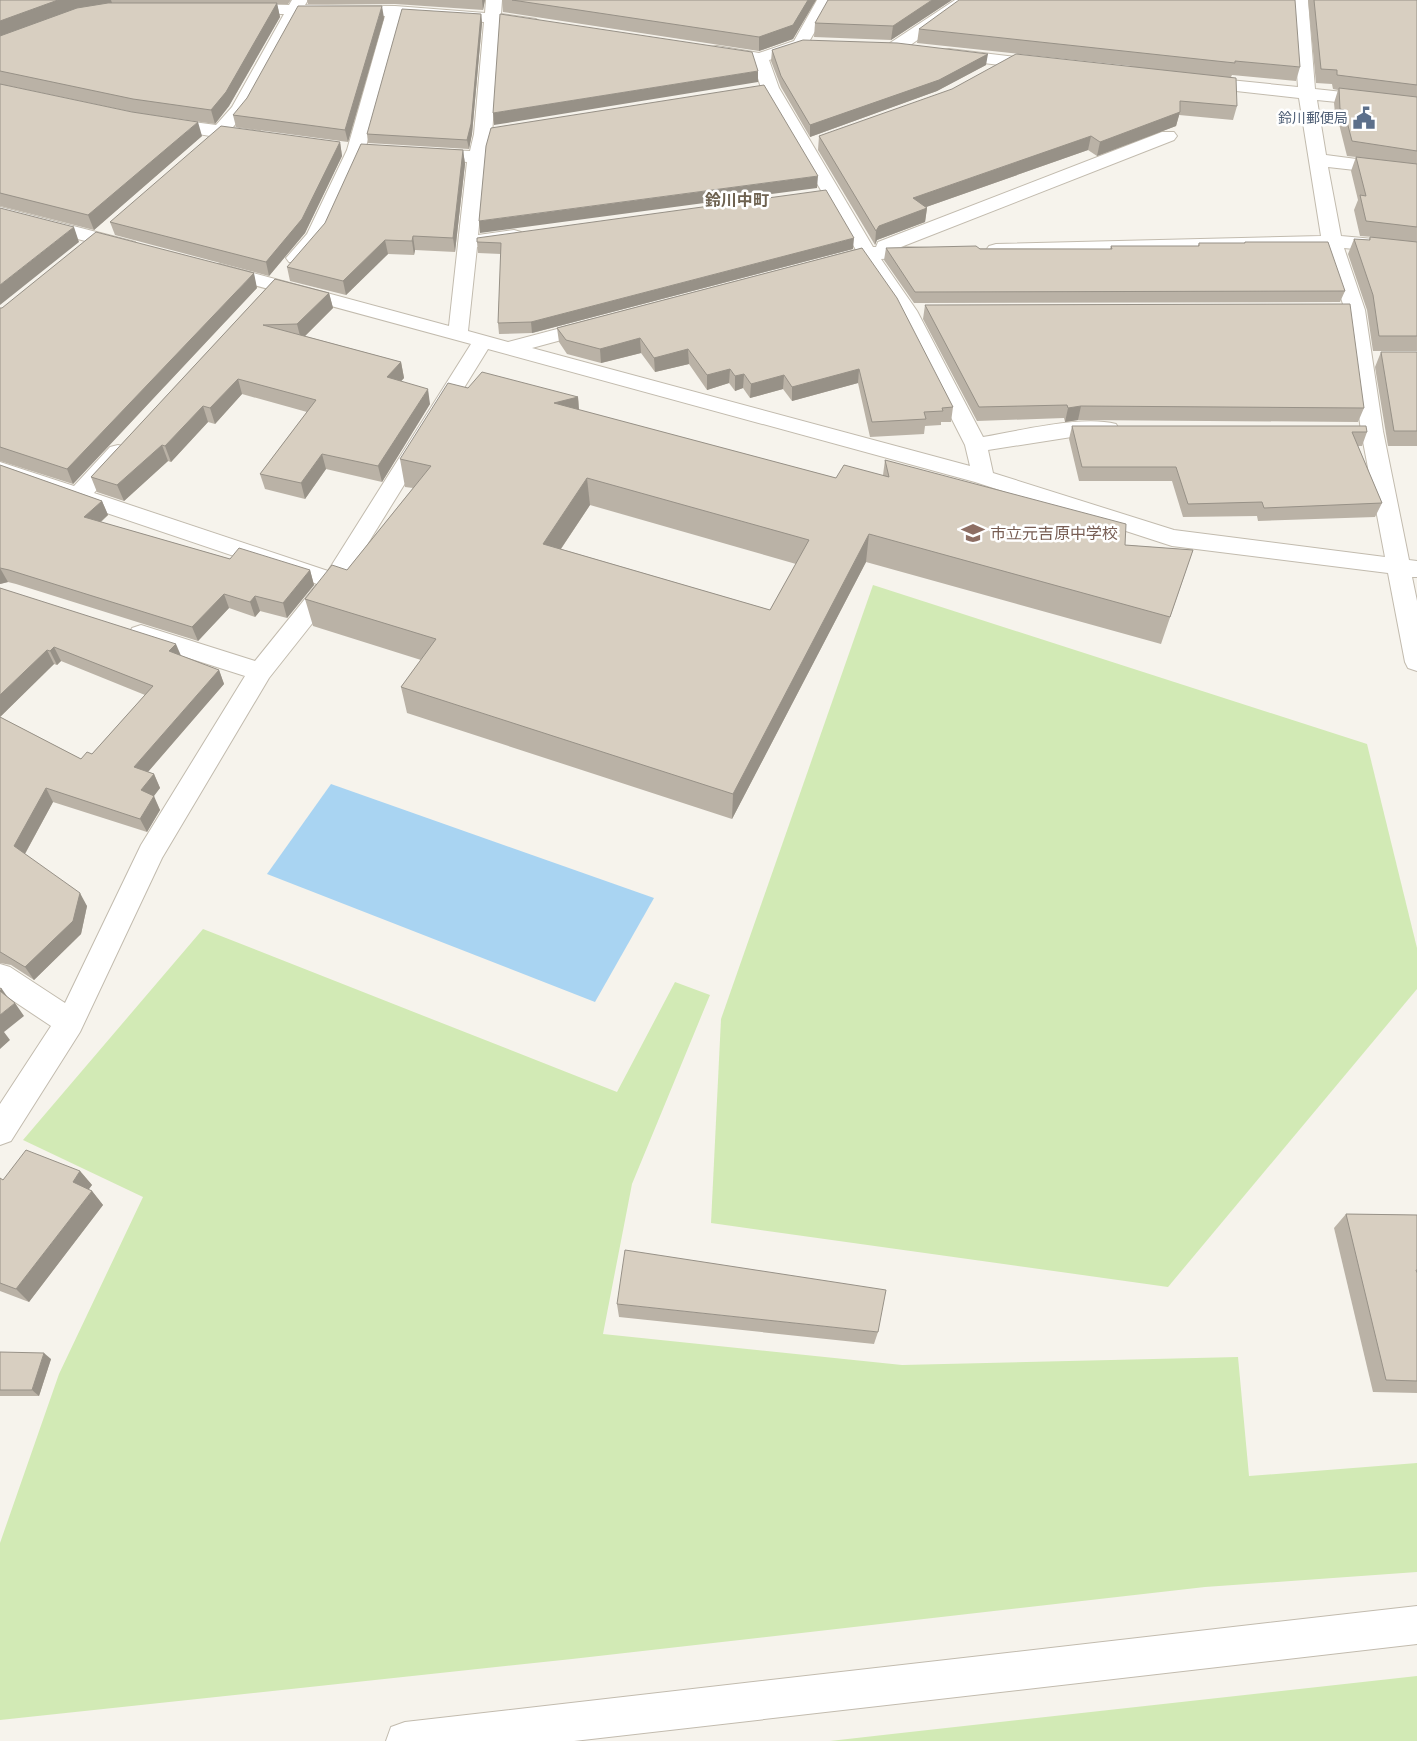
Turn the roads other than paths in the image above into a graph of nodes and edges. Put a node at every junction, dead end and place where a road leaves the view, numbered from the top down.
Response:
1 (825, 0) edge
2 (966, 0) edge
3 (1300, 0) edge
4 (298, 5) edge
5 (492, 8) edge
6 (228, 9) edge
7 (395, 11) junction
8 (549, 26) edge
9 (800, 44) junction
10 (819, 45) edge
11 (877, 46) edge
12 (896, 47) junction
13 (702, 49) edge
14 (760, 58) junction
15 (1010, 61) junction
16 (1060, 67) edge
17 (986, 75) edge
18 (1188, 81) edge
19 (1307, 94) junction
20 (1417, 104) edge
21 (146, 121) edge
22 (222, 130) junction
23 (502, 131) edge
24 (483, 134) junction
25 (1168, 136) edge
26 (270, 137) edge
27 (823, 139) edge
28 (805, 146) junction
29 (200, 149) edge
30 (412, 153) edge
31 (477, 157) junction
32 (1318, 160) junction
33 (1417, 172) edge
34 (832, 193) junction
35 (812, 195) edge
36 (0, 212) edge
37 (527, 234) edge
38 (1332, 241) junction
39 (468, 242) junction
40 (1417, 249) edge
41 (144, 250) edge
42 (976, 250) edge
43 (946, 251) edge
44 (867, 253) junction
45 (200, 265) edge
46 (810, 268) edge
47 (274, 284) junction
48 (260, 299) edge
49 (907, 311) junction
50 (927, 311) edge
51 (611, 321) edge
52 (458, 333) junction
53 (483, 341) junction
54 (507, 348) junction
55 (1127, 429) edge
56 (132, 437) edge
57 (976, 446) junction
58 (0, 468) edge
59 (983, 477) junction
60 (79, 495) junction
61 (1409, 569) edge
62 (333, 581) junction
63 (120, 627) edge
64 (1417, 662) edge
65 (260, 672) junction
66 (0, 976) edge
67 (70, 1022) junction
68 (0, 1131) edge
69 (1417, 1625) edge
70 (405, 1741) edge

1 - 9 street
2 - 12 street
3 - 19 street
4 - 6 street
4 - 7 street
4 - 22 street
5 - 7 street
5 - 8 street
5 - 24 street
7 - 47 street
9 - 10 street
9 - 14 street
11 - 12 street
12 - 15 street
13 - 14 street
14 - 28 street
15 - 16 street
15 - 17 street
18 - 19 street
19 - 20 street
19 - 32 street
21 - 22 street
22 - 26 street
22 - 29 street
23 - 24 street
24 - 31 street
25 - 44 street
27 - 28 street
28 - 34 street
30 - 31 street
31 - 39 street
32 - 33 street
32 - 38 street
34 - 35 street
34 - 44 street
36 - 41 street
37 - 39 street
38 - 40 street
38 - 42 street
38 - 61 street
39 - 52 street
43 - 44 street
44 - 46 street
44 - 49 street
45 - 47 street
47 - 48 street
47 - 52 street
49 - 50 street
49 - 57 street
51 - 54 street
52 - 53 street
53 - 54 street
53 - 62 street
54 - 59 street
55 - 57 street
56 - 60 street
57 - 59 street
58 - 60 street
59 - 61 street
60 - 62 street
61 - 64 street
62 - 65 street
63 - 65 street
65 - 67 street
66 - 67 street
67 - 68 street
69 - 70 street

